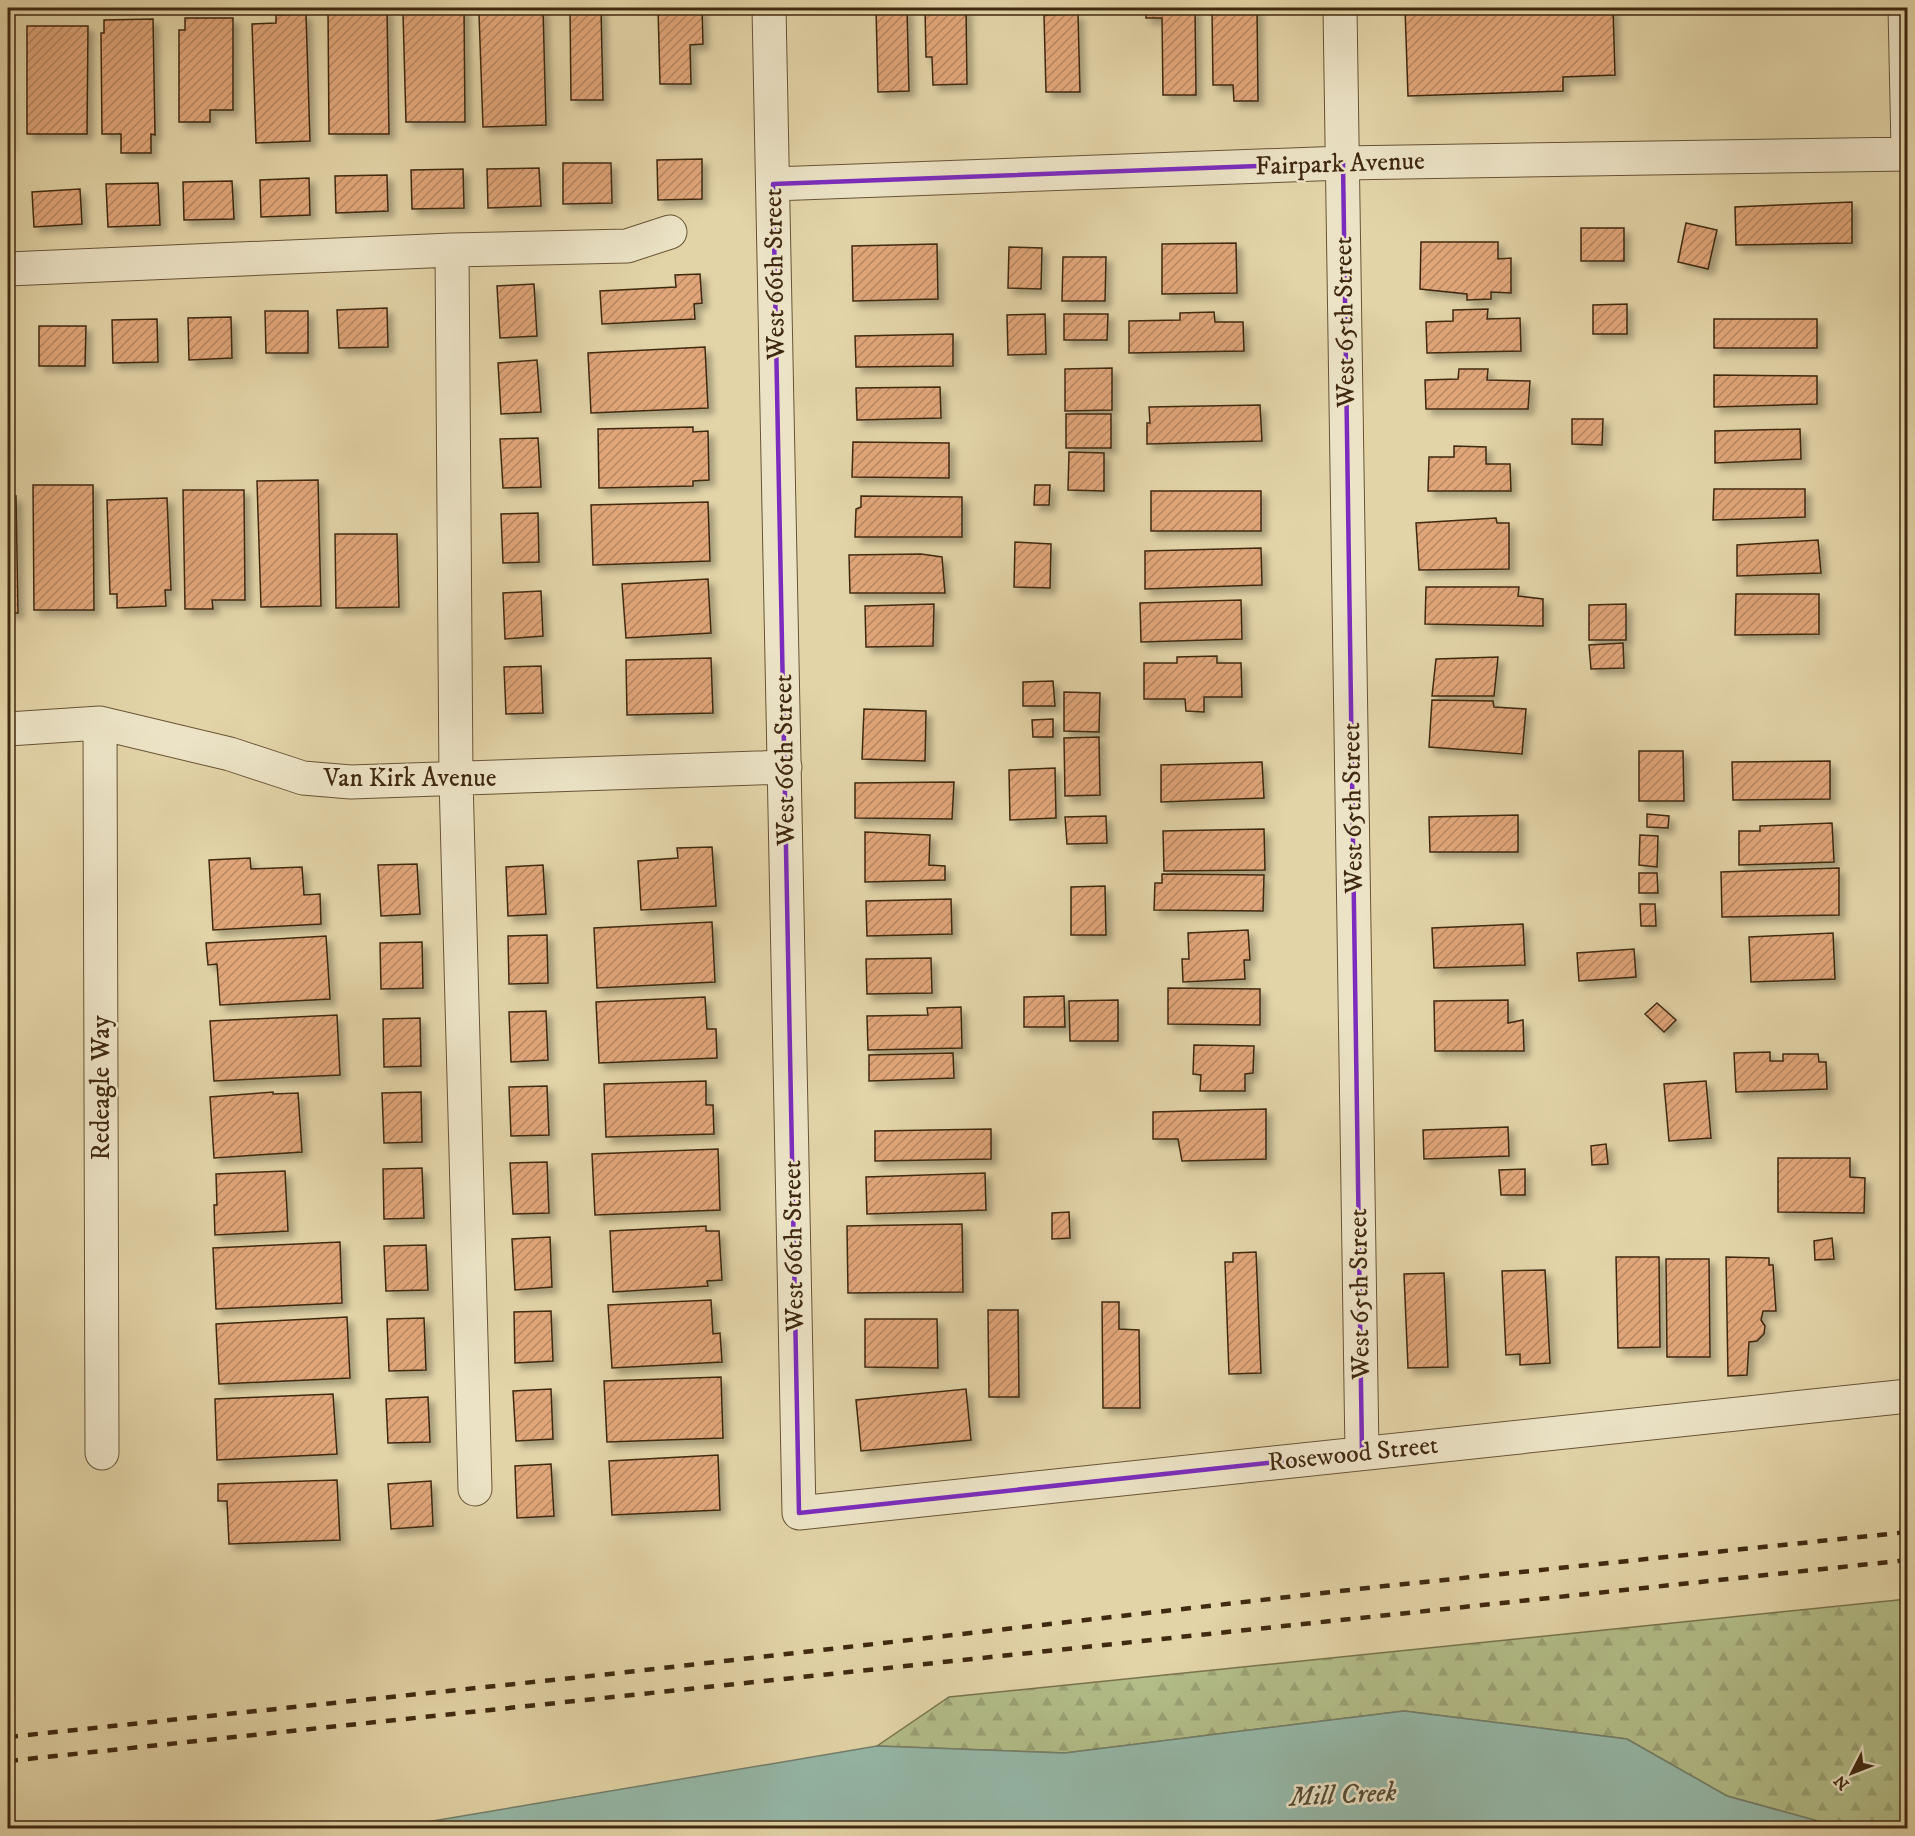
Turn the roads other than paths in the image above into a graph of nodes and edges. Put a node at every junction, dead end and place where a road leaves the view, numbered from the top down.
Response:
1 (770, 8) edge
2 (1340, 8) edge
3 (1905, 8) edge
4 (1908, 152) edge
5 (1343, 163) junction
6 (773, 184) junction
7 (670, 232) dead end
8 (452, 250) junction
9 (8, 269) edge
10 (100, 723) junction
11 (8, 729) edge
12 (785, 767) junction
13 (456, 779) junction
14 (1908, 1396) edge
15 (102, 1453) dead end
16 (1362, 1453) junction
17 (475, 1489) dead end
18 (800, 1513) joint

1 - 6 street, West 66th Street
2 - 5 street, West 65th Street
3 - 4 street
4 - 5 street, Fairpark Avenue
5 - 6 street, Fairpark Avenue
5 - 16 street, West 65th Street
6 - 12 street, West 66th Street
7 - 8 street
8 - 9 street
8 - 13 street
10 - 11 street, Van Kirk Avenue
10 - 13 street, Van Kirk Avenue
10 - 15 street, Redeagle Way
12 - 13 street, Van Kirk Avenue
12 - 18 street, West 66th Street
13 - 17 street
14 - 16 street, Rosewood Street
16 - 18 street, Rosewood Street

